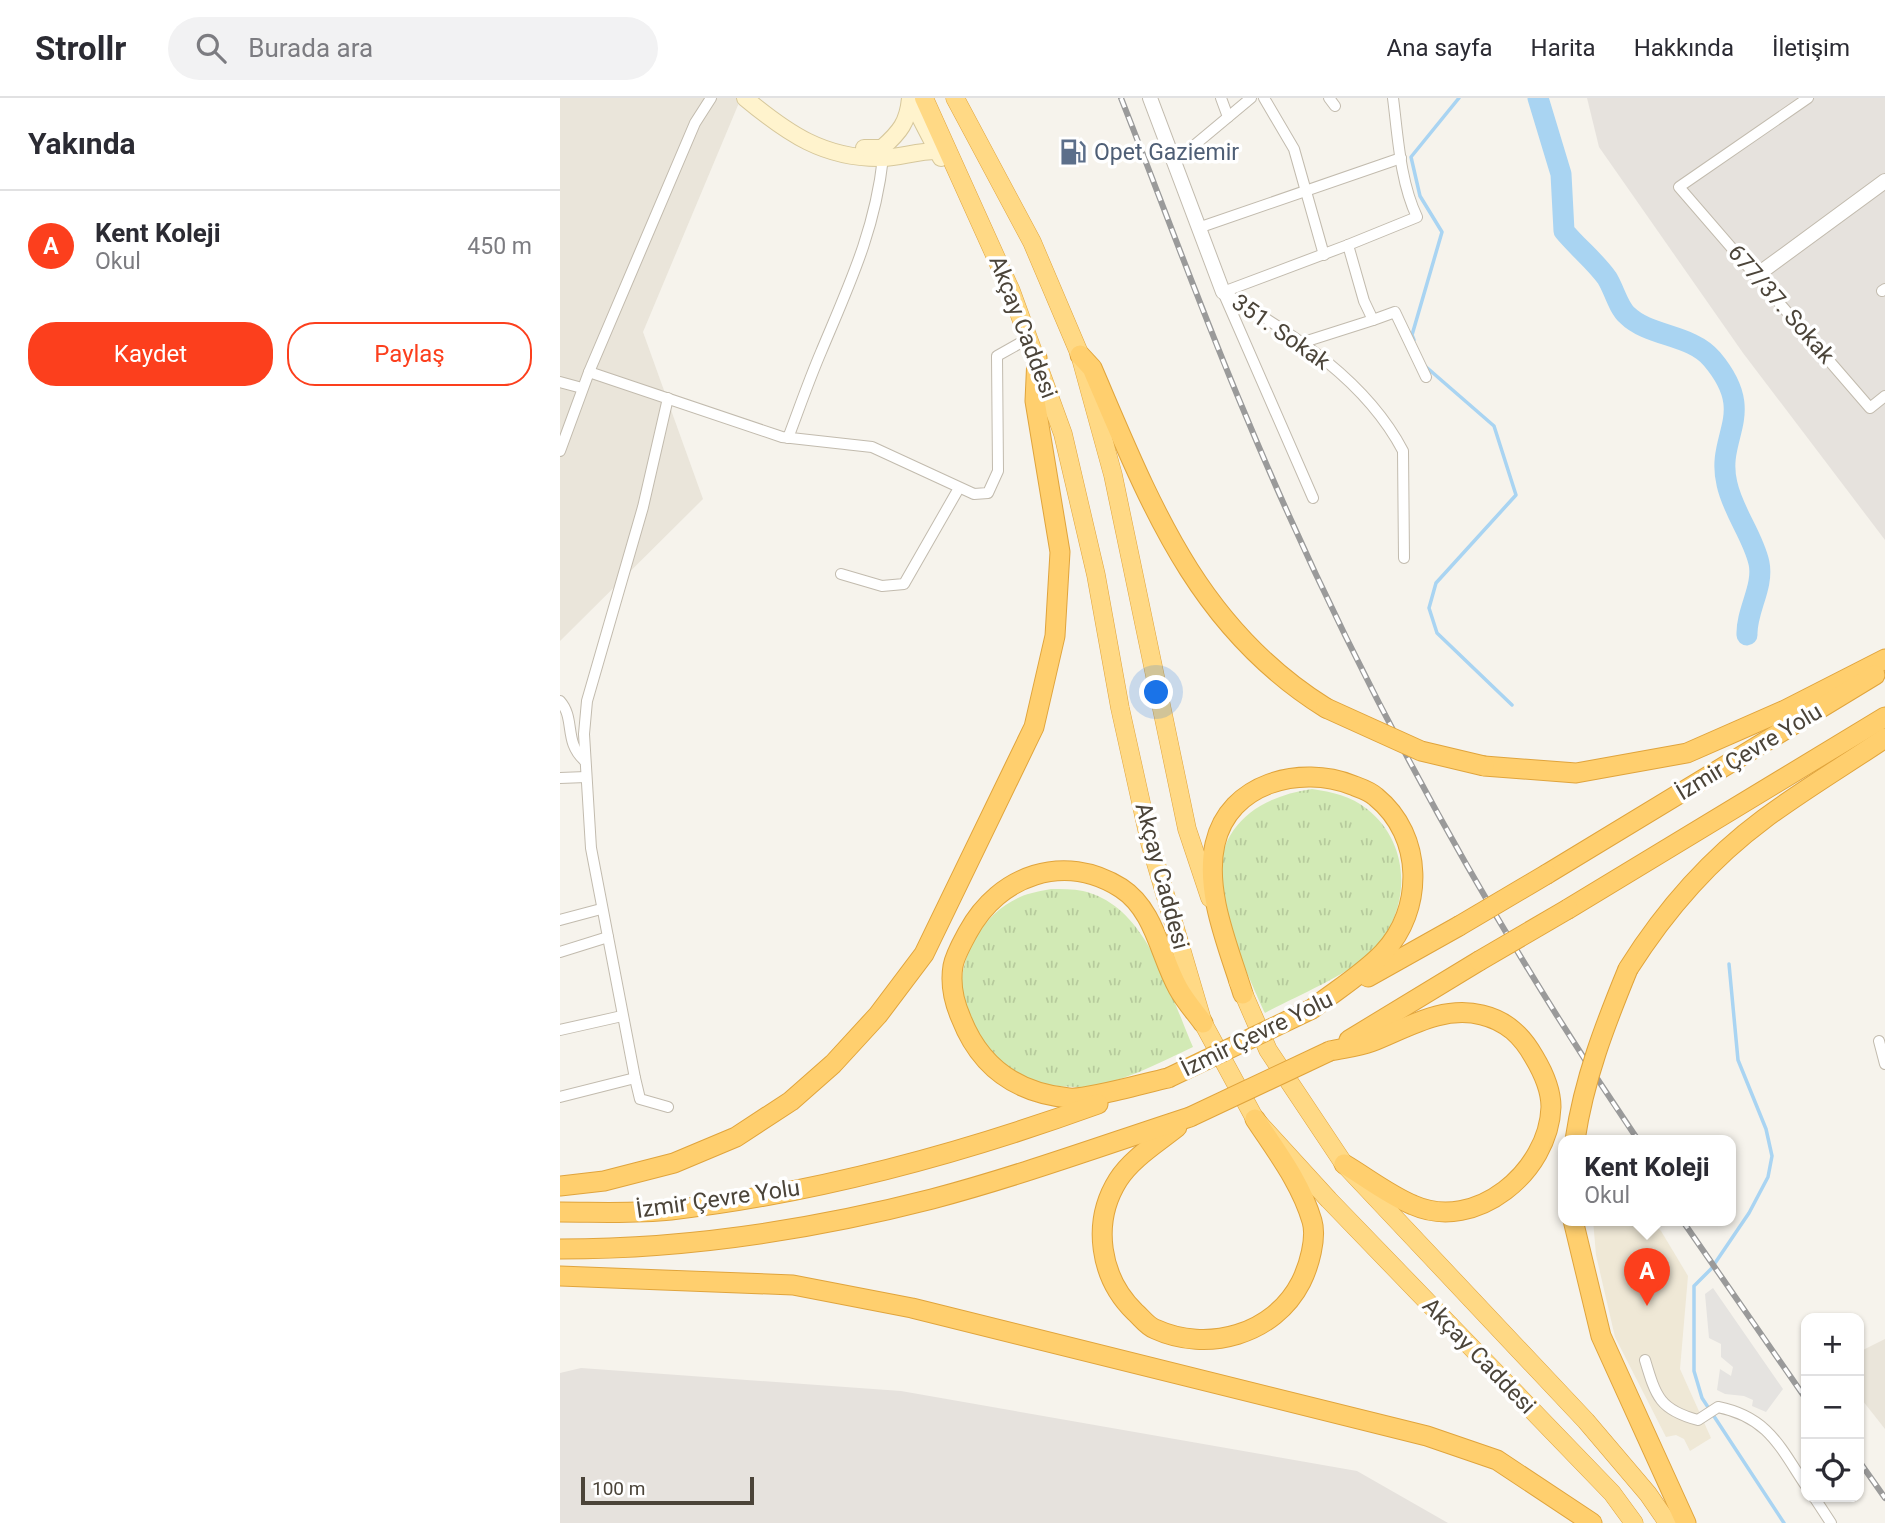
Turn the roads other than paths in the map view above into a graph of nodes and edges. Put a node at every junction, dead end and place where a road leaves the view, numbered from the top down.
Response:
1 (711, 98) edge
2 (745, 98) edge
3 (761, 98) edge
4 (910, 98) edge
5 (924, 98) edge
6 (955, 98) edge
7 (1150, 98) edge
8 (1221, 98) edge
9 (1251, 98) edge
10 (1264, 98) edge
11 (1393, 98) edge
12 (1808, 98) edge
13 (1228, 117) junction
14 (937, 151) junction
15 (883, 158) junction
16 (1401, 158) junction
17 (1173, 163) junction
18 (1885, 181) edge
19 (1307, 190) junction
20 (979, 219) junction
21 (1198, 228) junction
22 (1348, 245) junction
23 (1324, 255) junction
24 (1757, 275) junction
25 (1223, 292) junction
26 (1373, 320) junction
27 (1029, 338) junction
28 (1304, 342) junction
29 (1080, 355) junction
30 (1037, 357) junction
31 (589, 372) junction
32 (1426, 377) dead end
33 (560, 383) edge
34 (582, 388) junction
35 (1885, 397) edge
36 (668, 398) junction
37 (788, 438) junction
38 (560, 451) edge
39 (959, 488) junction
40 (1313, 498) dead end
41 (1404, 558) dead end
42 (841, 574) dead end
43 (1885, 659) edge
44 (1885, 669) edge
45 (560, 701) edge
46 (1885, 716) edge
47 (1885, 738) edge
48 (585, 761) junction
49 (586, 777) junction
50 (560, 778) edge
51 (601, 909) junction
52 (560, 920) edge
53 (608, 937) junction
54 (560, 952) edge
55 (1243, 994) junction
56 (1312, 1009) junction
57 (622, 1016) junction
58 (1203, 1023) junction
59 (560, 1030) edge
60 (1879, 1041) dead end
61 (1330, 1051) junction
62 (1885, 1064) edge
63 (635, 1079) junction
64 (1168, 1079) junction
65 (560, 1097) edge
66 (668, 1107) dead end
67 (1190, 1117) junction
68 (1255, 1119) junction
69 (1575, 1135) edge
70 (1344, 1164) junction
71 (560, 1186) edge
72 (560, 1212) edge
73 (1574, 1226) edge
74 (560, 1250) edge
75 (560, 1276) edge
76 (1645, 1360) dead end
77 (1801, 1478) edge
78 (1817, 1502) edge
79 (1592, 1523) edge
80 (1634, 1523) edge
81 (1668, 1523) edge
82 (1686, 1523) edge
83 (1831, 1523) edge

1 - 31 street
2 - 15 main road
3 - 4 main road
4 - 14 main road
5 - 20 highway, Akçay Caddesi
6 - 29 highway, Akçay Caddesi
7 - 17 street, 351. Sokak
8 - 13 street
9 - 13 street
10 - 19 street
11 - 16 street
12 - 24 street, 677/37. Sokak
13 - 17 street
14 - 15 main road
14 - 20 main road
15 - 37 street
16 - 19 street
16 - 22 street
17 - 21 street, 351. Sokak
18 - 24 street
19 - 21 street
19 - 23 street
20 - 27 highway, Akçay Caddesi
21 - 25 street, 351. Sokak
22 - 23 street
22 - 26 street
23 - 25 street
24 - 35 street, 677/37. Sokak
25 - 28 street, 351. Sokak
25 - 40 street
26 - 28 street
26 - 32 street
27 - 30 highway, Akçay Caddesi
27 - 39 street
28 - 41 street, 351. Sokak
29 - 43 highway, bridge
29 - 55 highway, Akçay Caddesi
30 - 58 highway, Akçay Caddesi
30 - 71 highway
31 - 34 street
31 - 36 street
33 - 34 street
34 - 38 street
36 - 37 street
36 - 48 street
37 - 39 street
39 - 42 street
44 - 56 highway, İzmir Çevre Yolu, bridge
45 - 48 street
46 - 61 highway, İzmir Çevre Yolu, bridge
47 - 69 highway, bridge
48 - 49 street
49 - 50 street
49 - 51 street
51 - 52 street
51 - 53 street
53 - 54 street
53 - 57 street
55 - 56 highway
55 - 70 highway, Akçay Caddesi
56 - 64 highway, İzmir Çevre Yolu, bridge
57 - 59 street
57 - 63 street
58 - 64 highway
58 - 68 highway, Akçay Caddesi
60 - 62 street
61 - 67 highway, İzmir Çevre Yolu, bridge
61 - 70 highway
63 - 65 street
63 - 66 street
64 - 72 highway, İzmir Çevre Yolu
67 - 68 highway
67 - 74 highway, İzmir Çevre Yolu
68 - 80 highway, Akçay Caddesi
70 - 81 highway, Akçay Caddesi
73 - 82 highway
75 - 79 highway
76 - 77 street
78 - 83 street

